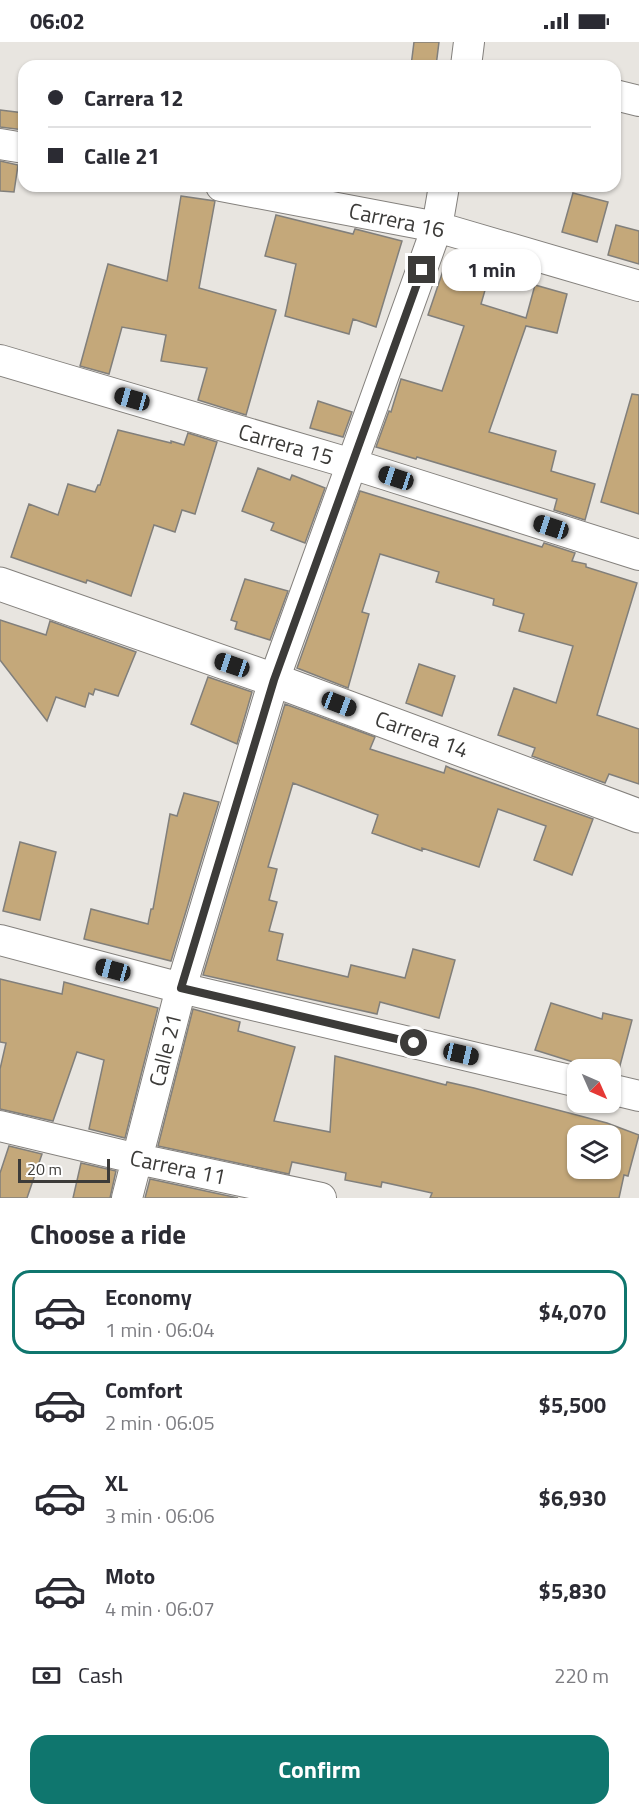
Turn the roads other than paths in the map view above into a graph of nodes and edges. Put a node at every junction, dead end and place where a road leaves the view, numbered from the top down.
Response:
1 (621, 96) edge
2 (639, 101) edge
3 (0, 144) edge
4 (18, 147) edge
5 (253, 192) edge
6 (443, 192) edge
7 (437, 227) junction
8 (639, 286) edge
9 (0, 360) edge
10 (352, 464) junction
11 (639, 555) edge
12 (0, 584) edge
13 (274, 680) junction
14 (639, 816) edge
15 (0, 940) edge
16 (181, 988) junction
17 (567, 1079) edge
18 (621, 1092) edge
19 (639, 1096) edge
20 (0, 1126) edge
21 (138, 1159) junction
22 (127, 1198) edge
23 (321, 1198) edge

1 - 2 street
3 - 4 street
5 - 7 street, Carrera 16
6 - 7 street, Calle 21
7 - 8 street, Carrera 16
7 - 10 street, Calle 21
9 - 10 street, Carrera 15
10 - 11 street, Carrera 15
10 - 13 street, Calle 21
12 - 13 street, Carrera 14
13 - 14 street, Carrera 14
13 - 16 street, Calle 21
15 - 16 street
16 - 17 street
16 - 21 street, Calle 21
18 - 19 street
20 - 21 street, Carrera 11
21 - 22 street, Calle 21
21 - 23 street, Carrera 11

